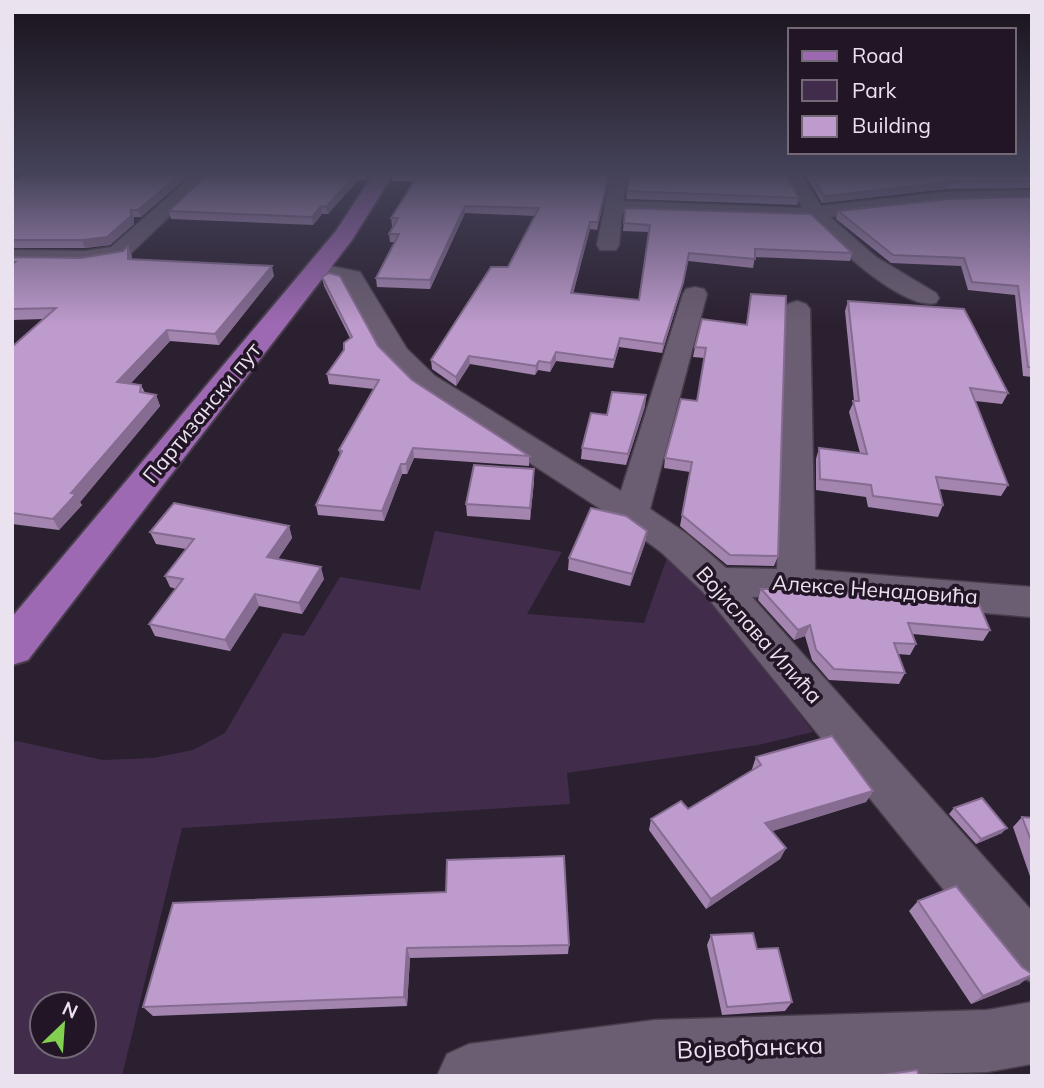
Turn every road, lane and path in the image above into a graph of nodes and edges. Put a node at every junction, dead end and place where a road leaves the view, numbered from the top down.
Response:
1 (150, 224) edge
2 (351, 224) edge
3 (612, 224) edge
4 (826, 224) edge
5 (608, 245) dead end
6 (12, 257) edge
7 (316, 270) junction
8 (695, 295) dead end
9 (928, 298) dead end
10 (797, 309) dead end
11 (631, 513) junction
12 (717, 582) junction
13 (796, 583) junction
14 (1030, 593) edge
15 (12, 649) edge
16 (1032, 954) edge
17 (1032, 1032) edge
18 (469, 1076) edge

1 - 6 street
2 - 7 main road, Партизански пут
3 - 5 street
4 - 9 street
7 - 11 street, Војислава Илића
7 - 15 main road, Партизански пут
8 - 11 street
10 - 13 street
11 - 12 street, Војислава Илића
12 - 13 street, Алексе Ненадовића
12 - 16 street, Војислава Илића
13 - 14 street, Алексе Ненадовића
17 - 18 street, Војвођанска

